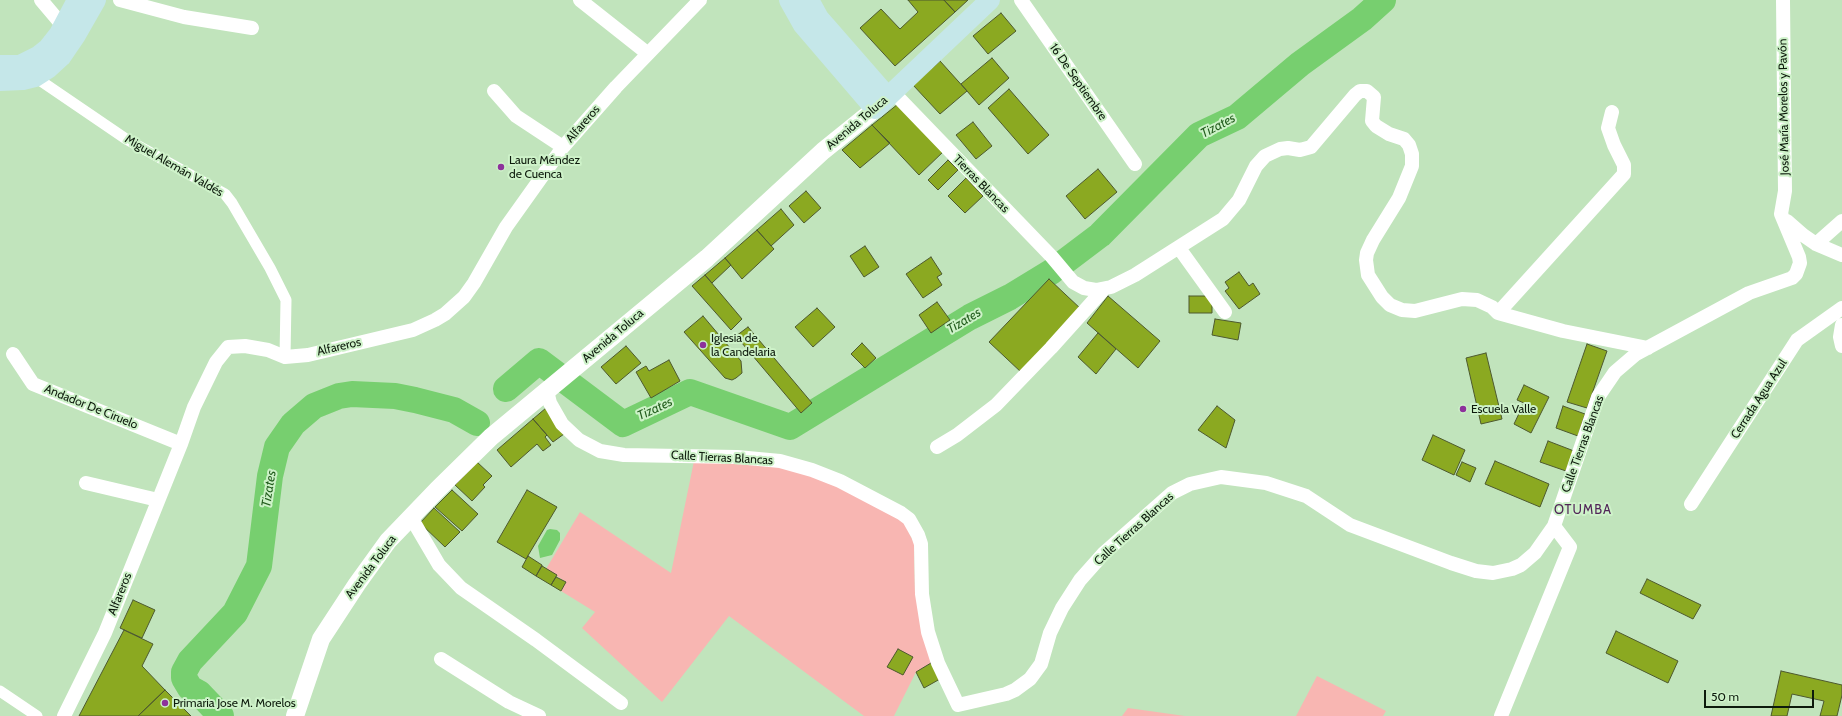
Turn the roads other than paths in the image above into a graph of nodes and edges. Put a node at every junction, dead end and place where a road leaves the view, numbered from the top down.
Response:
1 (41, 0) edge
2 (77, 0) edge
3 (96, 0) edge
4 (120, 0) edge
5 (580, 0) edge
6 (700, 0) edge
7 (789, 0) edge
8 (809, 0) edge
9 (990, 0) edge
10 (1021, 0) edge
11 (1783, 0) edge
12 (252, 28) dead end
13 (70, 30) junction
14 (647, 53) junction
15 (0, 66) edge
16 (35, 77) junction
17 (0, 81) edge
18 (494, 91) dead end
19 (885, 99) junction
20 (1612, 112) dead end
21 (563, 148) junction
22 (1135, 164) dead end
23 (1781, 214) junction
24 (1842, 221) edge
25 (1816, 244) junction
26 (1180, 248) junction
27 (1842, 255) edge
28 (1104, 289) junction
29 (1842, 308) edge
30 (1225, 312) dead end
31 (1498, 313) junction
32 (1842, 326) edge
33 (1842, 346) edge
34 (1648, 348) junction
35 (13, 354) dead end
36 (284, 357) junction
37 (557, 382) junction
38 (181, 444) junction
39 (938, 447) dead end
40 (86, 483) dead end
41 (158, 500) junction
42 (1691, 504) dead end
43 (412, 519) junction
44 (1554, 526) junction
45 (441, 659) dead end
46 (0, 691) edge
47 (621, 703) dead end
48 (962, 711) edge
49 (37, 716) edge
50 (64, 716) edge
51 (295, 716) edge
52 (539, 716) edge
53 (1501, 716) edge

1 - 13 street
2 - 13 main road
3 - 13 main road
4 - 12 street
5 - 14 street
6 - 14 street, Alfareros
7 - 19 main road
8 - 19 main road
9 - 19 main road, Avenida Toluca
10 - 22 street, 16 De Septiembre
11 - 23 street, José María Morelos y Pavón
13 - 15 main road
13 - 16 main road
14 - 21 street, Alfareros
16 - 17 main road
16 - 36 street, Miguel Alemán Valdés
18 - 21 street
19 - 28 street, Tierras Blancas
19 - 37 street, Avenida Toluca
20 - 31 street
21 - 36 street, Alfareros
23 - 25 street
23 - 34 street, Calle Tierras Blancas
24 - 25 street
25 - 27 street
26 - 28 street
26 - 30 street
26 - 31 street
28 - 39 street
29 - 42 street, Cerrada Agua Azul
31 - 34 street
32 - 33 street
34 - 44 street, Calle Tierras Blancas
35 - 38 street, Andador De Ciruelo
36 - 38 street, Alfareros
37 - 43 street, Avenida Toluca
37 - 48 street, Calle Tierras Blancas
38 - 41 street, Alfareros
40 - 41 street
41 - 50 street, Alfareros
43 - 47 street
43 - 51 street, Avenida Toluca
44 - 48 street, Calle Tierras Blancas
44 - 53 street
45 - 52 street
46 - 49 street

